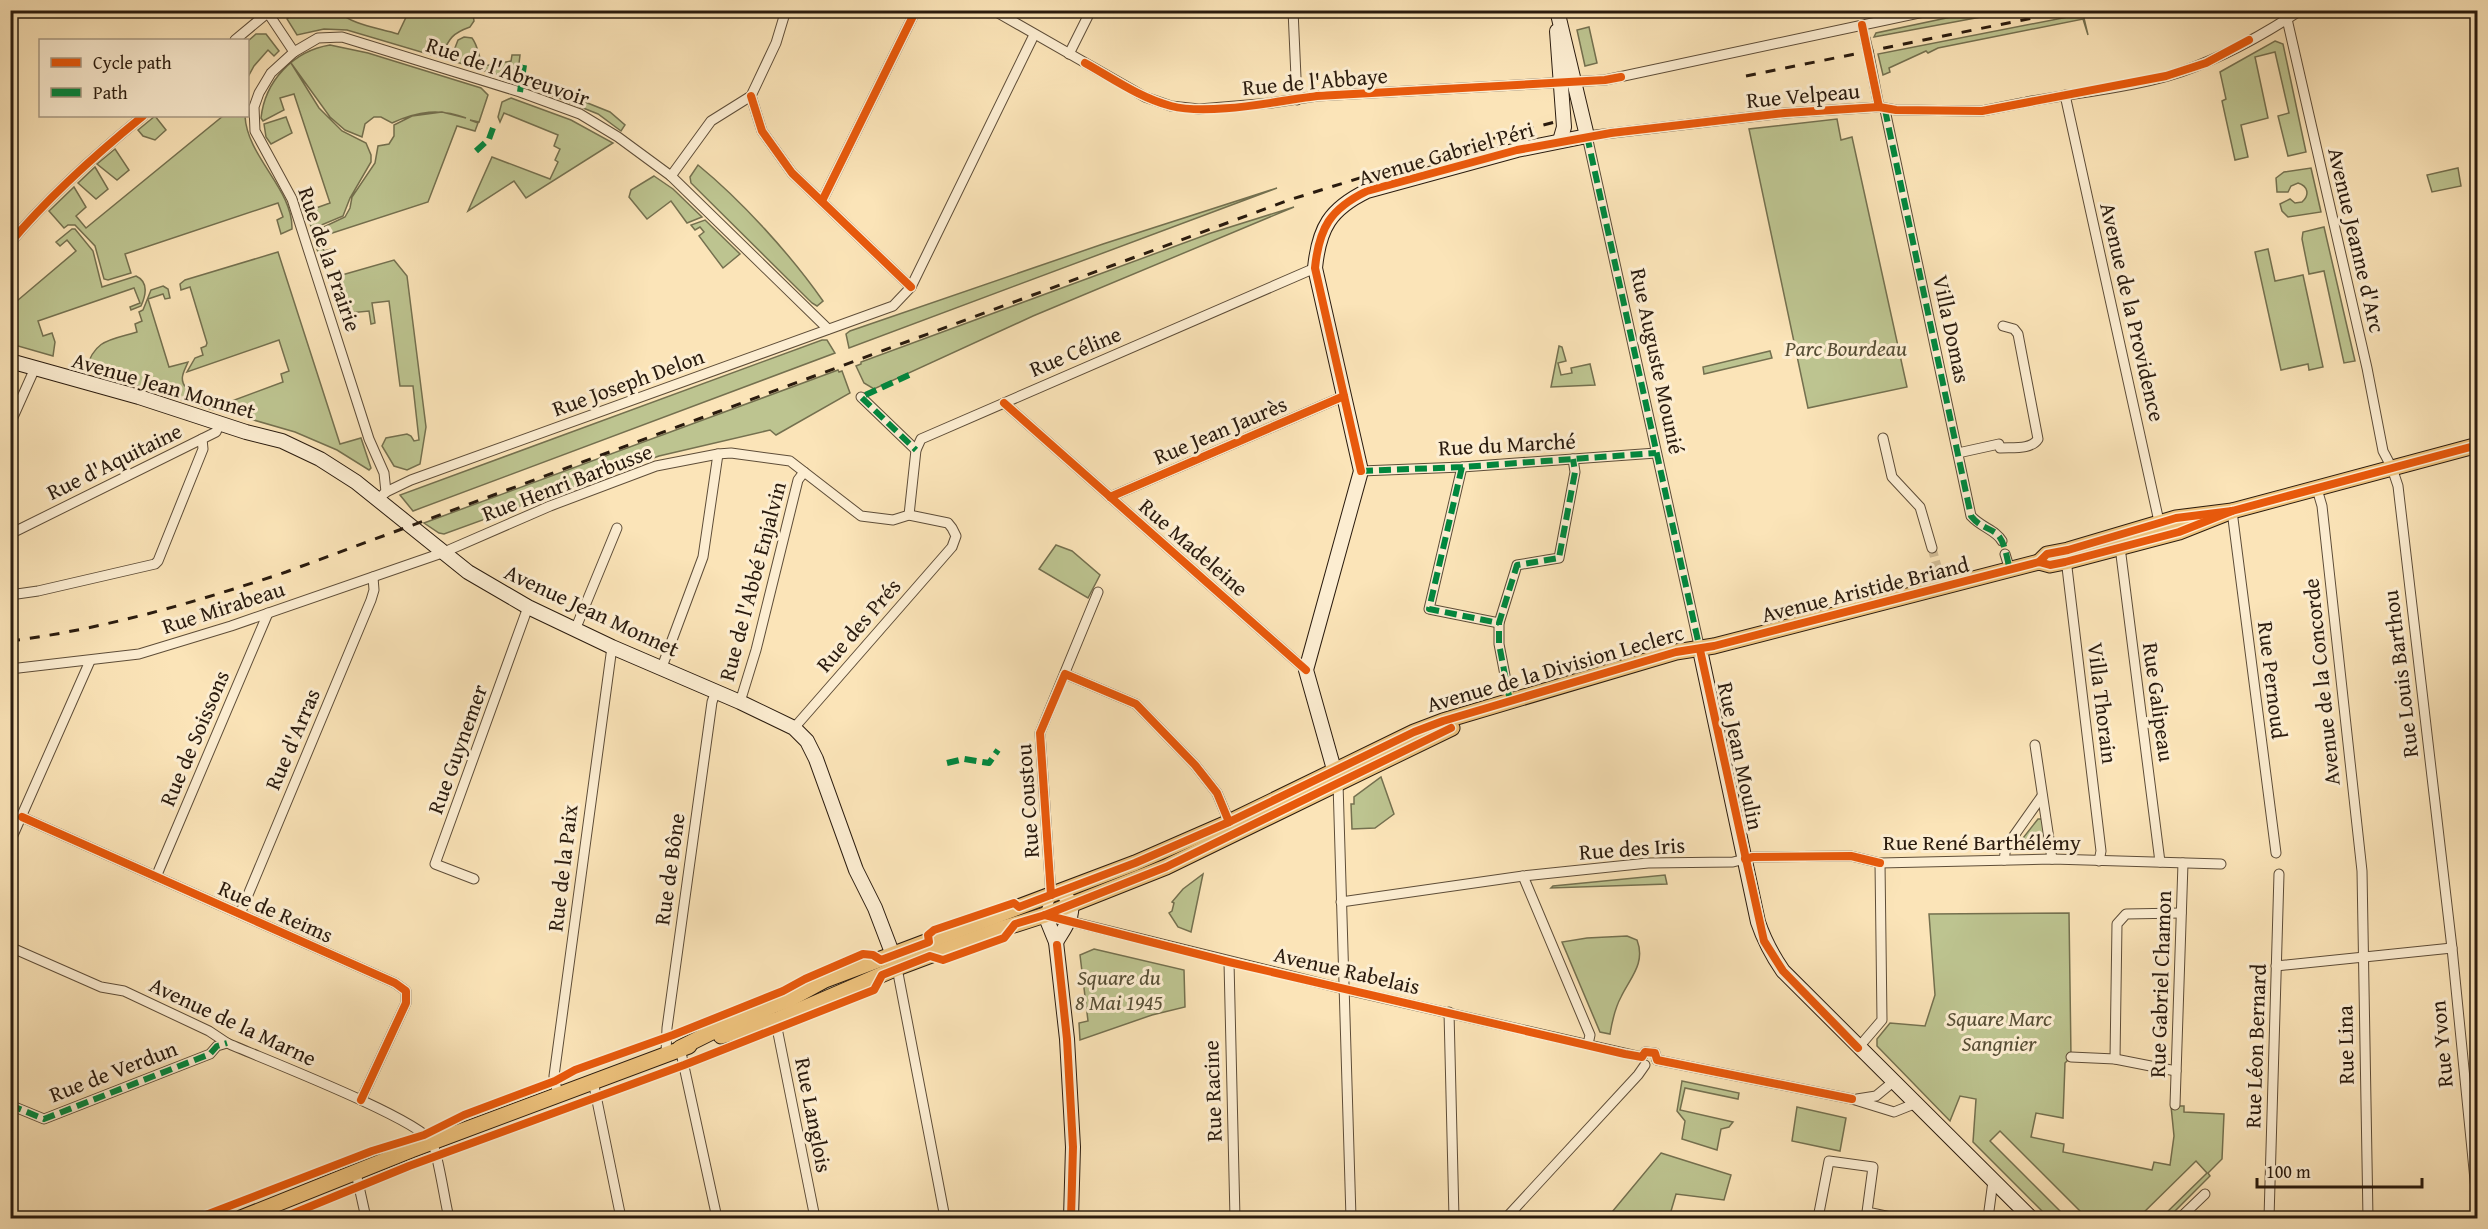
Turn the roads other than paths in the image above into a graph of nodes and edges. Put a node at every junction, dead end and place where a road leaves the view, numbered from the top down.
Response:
1 (786, 10) edge
2 (916, 10) edge
3 (993, 10) edge
4 (1091, 10) edge
5 (1293, 10) edge
6 (1557, 10) edge
7 (1933, 10) edge
8 (2301, 10) edge
9 (270, 12) edge
10 (1892, 15) edge
11 (2287, 19) junction
12 (1862, 26) junction
13 (1034, 35) junction
14 (236, 39) edge
15 (294, 52) junction
16 (1069, 54) junction
17 (1575, 81) junction
18 (1560, 82) junction
19 (2065, 95) junction
20 (752, 96) junction
21 (1296, 100) junction
22 (1882, 109) junction
23 (142, 117) edge
24 (1587, 136) junction
25 (1560, 141) junction
26 (671, 176) junction
27 (822, 201) junction
28 (11, 241) edge
29 (1316, 268) junction
30 (910, 287) junction
31 (2003, 327) dead end
32 (828, 329) junction
33 (10, 361) edge
34 (35, 368) junction
35 (1344, 396) junction
36 (861, 397) dead end
37 (1004, 403) junction
38 (220, 423) junction
39 (10, 424) edge
40 (1883, 438) dead end
41 (202, 440) junction
42 (2478, 445) edge
43 (916, 450) junction
44 (1656, 453) junction
45 (1958, 453) junction
46 (718, 454) junction
47 (1573, 459) junction
48 (1462, 467) junction
49 (2392, 468) junction
50 (1360, 471) junction
51 (804, 472) junction
52 (2317, 489) junction
53 (382, 496) junction
54 (1110, 497) junction
55 (2232, 511) junction
56 (909, 514) junction
57 (617, 528) dead end
58 (2158, 531) junction
59 (10, 534) edge
60 (2002, 541) dead end
61 (952, 547) joint
62 (2120, 547) junction
63 (1932, 548) tunnel mouth
64 (442, 552) junction
65 (2006, 554) dead end
66 (2067, 556) junction
67 (2010, 570) junction
68 (374, 577) junction
69 (1098, 592) dead end
70 (10, 596) edge
71 (528, 608) junction
72 (268, 613) junction
73 (1499, 623) junction
74 (575, 630) junction
75 (612, 647) junction
76 (1700, 650) junction
77 (90, 661) junction
78 (662, 667) junction
79 (10, 669) edge
80 (1306, 670) junction
81 (1065, 674) junction
82 (716, 691) junction
83 (1509, 696) dead end
84 (740, 702) junction
85 (794, 728) junction
86 (2035, 746) dead end
87 (1337, 777) junction
88 (2042, 796) junction
89 (22, 817) junction
90 (1232, 829) junction
91 (10, 842) edge
92 (2276, 853) dead end
93 (2052, 859) junction
94 (1744, 860) junction
95 (2004, 860) junction
96 (2099, 861) junction
97 (2160, 862) junction
98 (1881, 863) junction
99 (2183, 863) junction
100 (2221, 864) dead end
101 (2362, 871) joint
102 (2279, 874) dead end
103 (2444, 875) joint
104 (1523, 876) junction
105 (156, 878) junction
106 (474, 879) dead end
107 (1056, 894) junction
108 (1341, 902) junction
109 (1072, 905) junction
110 (2181, 913) junction
111 (240, 914) junction
112 (1045, 915) junction
113 (1069, 921) junction
114 (1056, 942) junction
115 (10, 947) edge
116 (2452, 948) junction
117 (2363, 958) junction
118 (895, 962) junction
119 (1229, 962) junction
120 (2276, 966) junction
121 (1344, 988) junction
122 (1449, 1012) junction
123 (779, 1019) junction
124 (226, 1043) junction
125 (1588, 1044) junction
126 (680, 1048) junction
127 (1858, 1048) junction
128 (666, 1054) junction
129 (2071, 1057) dead end
130 (2115, 1059) junction
131 (1643, 1061) junction
132 (2176, 1071) junction
133 (593, 1082) junction
134 (1893, 1082) junction
135 (558, 1095) junction
136 (1852, 1099) junction
137 (361, 1100) junction
138 (1914, 1104) junction
139 (10, 1105) edge
140 (2175, 1105) dead end
141 (432, 1143) junction
142 (2474, 1144) edge
143 (356, 1173) junction
144 (1993, 1181) junction
145 (2205, 1194) dead end
146 (2478, 1210) edge
147 (242, 1218) edge
148 (366, 1218) edge
149 (449, 1218) edge
150 (621, 1218) edge
151 (717, 1218) edge
152 (816, 1218) edge
153 (945, 1218) edge
154 (1071, 1218) edge
155 (1235, 1218) edge
156 (1351, 1218) edge
157 (1454, 1218) edge
158 (1506, 1218) edge
159 (1818, 1218) edge
160 (1895, 1218) edge
161 (1988, 1218) edge
162 (2031, 1218) edge
163 (2180, 1218) edge
164 (2270, 1218) edge
165 (2368, 1218) edge

1 - 20 street
2 - 27 street
3 - 13 street, Rue de l'Abbaye
4 - 16 street
5 - 21 street
6 - 17 main road, Rue Auguste Mounié
6 - 18 main road, Avenue Gabriel Péri
7 - 10 street, Rue de l'Abbaye
8 - 11 street, Rue Velpeau
9 - 14 street
9 - 15 street
10 - 12 street, Rue de l'Abbaye
11 - 19 street, Rue Velpeau
11 - 49 street, Avenue Jeanne d'Arc
12 - 17 street, Rue de l'Abbaye
12 - 22 street, Villa Domas, bridge
13 - 16 street, Rue de l'Abbaye
13 - 30 street
15 - 26 street, Rue de l'Abreuvoir
15 - 53 street, Rue de la Prairie
16 - 21 street, Rue de l'Abbaye
17 - 18 street, Rue de l'Abbaye
17 - 24 main road, Rue Auguste Mounié
18 - 21 street, Rue de l'Abbaye
18 - 25 main road, Avenue Gabriel Péri
19 - 22 street, Rue Velpeau
19 - 58 street, Avenue de la Providence
20 - 26 street
20 - 27 street
22 - 24 street, Rue Velpeau
22 - 45 street, Villa Domas
23 - 28 street
24 - 25 main road, Avenue Gabriel Péri
24 - 44 street, Rue Auguste Mounié
25 - 29 main road, Avenue Gabriel Péri
26 - 32 street, Rue de l'Abreuvoir
27 - 30 street
29 - 35 main road, Avenue Gabriel Péri
29 - 37 street, Rue Céline
30 - 32 street, Rue Joseph Delon
31 - 45 street
32 - 53 street, Rue Joseph Delon
33 - 34 main road, Avenue Jean Monnet
34 - 38 main road, Avenue Jean Monnet
34 - 39 street
35 - 50 main road, Avenue Gabriel Péri
35 - 54 street, Rue Jean Jaurès
36 - 43 street
37 - 43 street, Rue Céline
37 - 54 street, Rue Madeleine
38 - 41 street, Rue d'Aquitaine
38 - 53 main road, Avenue Jean Monnet
40 - 63 street
41 - 59 street, Rue d'Aquitaine
41 - 70 street, Rue d'Aquitaine
42 - 49 main road, Avenue Aristide Briand
43 - 56 street
44 - 47 street, Rue du Marché
44 - 76 street, Rue Auguste Mounié
45 - 60 street, Villa Domas
46 - 51 street, Rue Henri Barbusse
46 - 64 street, Rue Henri Barbusse
46 - 78 street
47 - 48 street, Rue du Marché
47 - 73 street
48 - 50 street, Rue du Marché
48 - 73 street
49 - 52 main road, Avenue Aristide Briand
49 - 103 street, Rue Louis Barthou
50 - 80 main road, Avenue Gabriel Péri
51 - 56 street, Rue Henri Barbusse
51 - 84 street, Rue de l'Abbé Enjalvin
52 - 55 main road, Avenue Aristide Briand
52 - 101 street, Avenue de la Concorde
53 - 64 main road, Avenue Jean Monnet
54 - 80 street, Rue Madeleine
55 - 58 main road, Avenue Aristide Briand
55 - 92 street, Rue Pernoud
56 - 61 street, Rue Henri Barbusse
57 - 74 street
58 - 62 main road, Avenue Aristide Briand
58 - 66 main road, Avenue Aristide Briand
61 - 85 street, Rue des Prés
62 - 66 main road, Avenue Aristide Briand
62 - 97 street, Rue Galipeau
64 - 68 street, Rue Mirabeau
64 - 71 main road, Avenue Jean Monnet
65 - 67 street
66 - 67 main road, Avenue Aristide Briand
66 - 96 street, Villa Thorain
67 - 76 main road, Avenue Aristide Briand
68 - 72 street, Rue Mirabeau
68 - 111 street, Rue d'Arras
69 - 81 street, Rue Coustou
71 - 74 main road, Avenue Jean Monnet
71 - 106 street, Rue Guynemer
72 - 77 street, Rue Mirabeau
72 - 105 street, Rue de Soissons
73 - 83 street
74 - 75 main road, Avenue Jean Monnet
75 - 78 main road, Avenue Jean Monnet
75 - 135 street, Rue de la Paix
76 - 87 main road, Avenue de la Division Leclerc
76 - 94 main road, Rue Jean Moulin
77 - 79 street, Rue Mirabeau
77 - 89 street
78 - 82 main road, Avenue Jean Monnet
80 - 87 main road
81 - 90 street
81 - 107 street, Rue Coustou
82 - 84 main road, Avenue Jean Monnet
82 - 128 street, Rue de Bône
84 - 85 main road, Avenue Jean Monnet
85 - 118 main road, Avenue Jean Monnet
86 - 88 street
87 - 90 main road, Avenue de la Division Leclerc
87 - 108 street
88 - 93 street
88 - 95 street
89 - 91 street
89 - 105 street, Rue de Reims
90 - 107 main road, Avenue de la Division Leclerc
90 - 109 main road, Avenue de la Division Leclerc
93 - 95 street, Rue René Barthélémy
93 - 96 street, Rue René Barthélémy
94 - 98 street, Rue René Barthélémy
94 - 104 street, Rue des Iris
94 - 127 main road, Rue Jean Moulin
95 - 98 street, Rue René Barthélémy
96 - 97 street, Rue René Barthélémy
97 - 99 street, Rue René Barthélémy
98 - 127 street
99 - 100 street, Rue René Barthélémy
99 - 110 street, Rue Gabriel Chamon
101 - 117 street, Rue Lina
102 - 120 street, Rue Léon Bernard
103 - 116 street, Rue Yvon
104 - 108 street, Rue des Iris
104 - 125 street
105 - 111 street, Rue de Reims
107 - 109 main road
107 - 112 street, Rue Coustou
107 - 118 main road, Avenue de la Division Leclerc
108 - 121 street
109 - 112 main road, Avenue de la Division Leclerc
109 - 113 main road
110 - 130 street
110 - 132 street, Rue Gabriel Chamon
111 - 137 street, Rue de Reims
112 - 113 street, Avenue Rabelais
112 - 114 main road
112 - 118 main road, Avenue de la Division Leclerc
113 - 114 main road
113 - 119 street, Avenue Rabelais
114 - 154 main road
115 - 124 street, Avenue de la Marne
116 - 117 street
116 - 142 street, Rue Yvon
117 - 120 street
117 - 165 street, Rue Lina
118 - 123 main road, Avenue de la Division Leclerc
118 - 126 main road, Avenue de la Division Leclerc
118 - 153 street
119 - 121 street, Avenue Rabelais
119 - 155 street, Rue Racine
120 - 164 street, Rue Léon Bernard
121 - 122 street, Avenue Rabelais
121 - 156 street
122 - 125 street, Avenue Rabelais
122 - 157 street
123 - 126 main road, Avenue de la Division Leclerc
123 - 152 street, Rue Langlois
124 - 137 street, Avenue de la Marne
124 - 139 street, Rue de Verdun
125 - 131 street, Avenue Rabelais
126 - 128 main road, Avenue de la Division Leclerc
126 - 151 street
127 - 134 main road, Rue Jean Moulin
128 - 133 main road, Avenue de la Division Leclerc
129 - 130 street
130 - 132 street
131 - 136 street
131 - 158 street
132 - 140 street, Rue Gabriel Chamon
133 - 135 main road, Avenue de la Division Leclerc
133 - 150 street
134 - 136 street
134 - 138 main road, Rue Jean Moulin
135 - 141 main road, Avenue de la Division Leclerc
136 - 138 street
137 - 141 street, Avenue de la Marne
138 - 144 main road, Rue Jean Moulin
141 - 143 main road, Avenue de la Division Leclerc
141 - 149 street
142 - 146 street, Rue Yvon
143 - 147 main road, Avenue de la Division Leclerc
143 - 148 street
144 - 161 street
144 - 162 main road, Rue Jean Moulin
145 - 163 street
159 - 160 street

